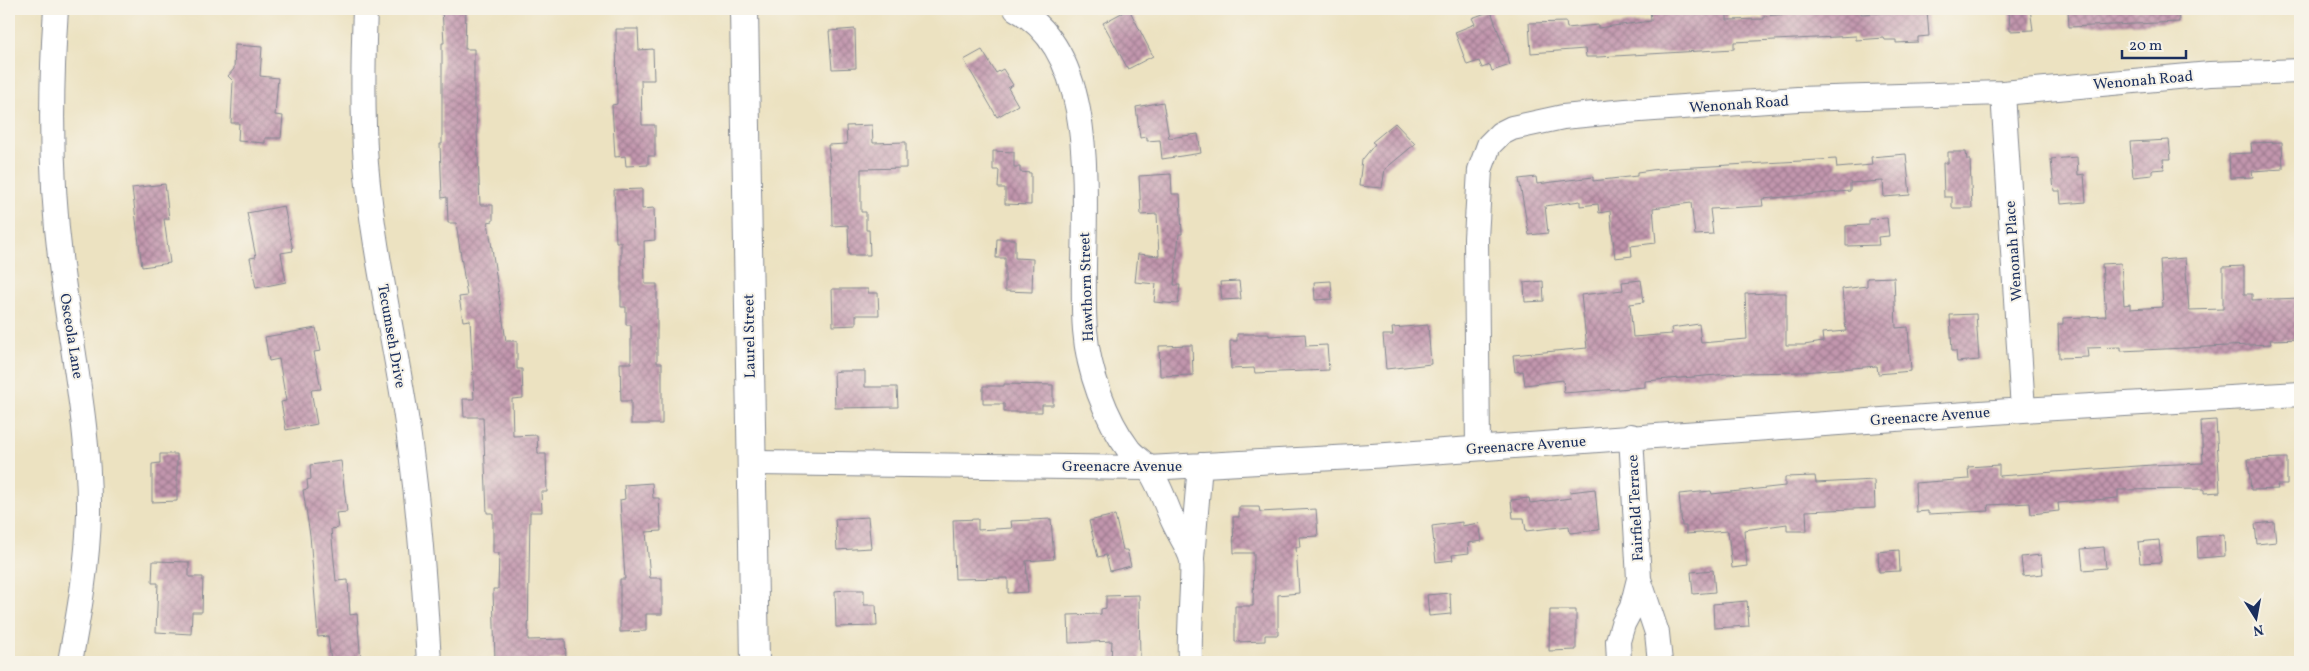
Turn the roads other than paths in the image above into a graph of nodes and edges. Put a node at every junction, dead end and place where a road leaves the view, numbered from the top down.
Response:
1 (56, 9) edge
2 (365, 9) edge
3 (744, 9) edge
4 (1016, 9) edge
5 (2300, 71) edge
6 (2003, 93) junction
7 (2300, 394) edge
8 (2023, 410) junction
9 (1631, 436) junction
10 (1478, 448) junction
11 (751, 463) junction
12 (1200, 465) junction
13 (1148, 468) junction
14 (1192, 560) junction
15 (1639, 579) junction
16 (70, 662) edge
17 (429, 662) edge
18 (755, 662) edge
19 (1190, 662) edge
20 (1619, 662) edge
21 (1660, 662) edge

1 - 16 street, Osceola Lane
2 - 17 street, Tecumseh Drive
3 - 11 street, Laurel Street
4 - 13 street, Hawthorn Street
5 - 6 street, Wenonah Road
6 - 8 street, Wenonah Place
6 - 10 street, Wenonah Road
7 - 8 street, Greenacre Avenue
8 - 9 street, Greenacre Avenue
9 - 10 street, Greenacre Avenue
9 - 15 street, Fairfield Terrace
10 - 12 street, Greenacre Avenue
11 - 13 street, Greenacre Avenue
11 - 18 street, Laurel Street
12 - 13 street, Greenacre Avenue
12 - 14 street, Hawthorn Street
13 - 14 street, Hawthorn Street
14 - 19 street, Hawthorn Street
15 - 20 street, Fairfield Terrace
15 - 21 street, Fairfield Terrace

